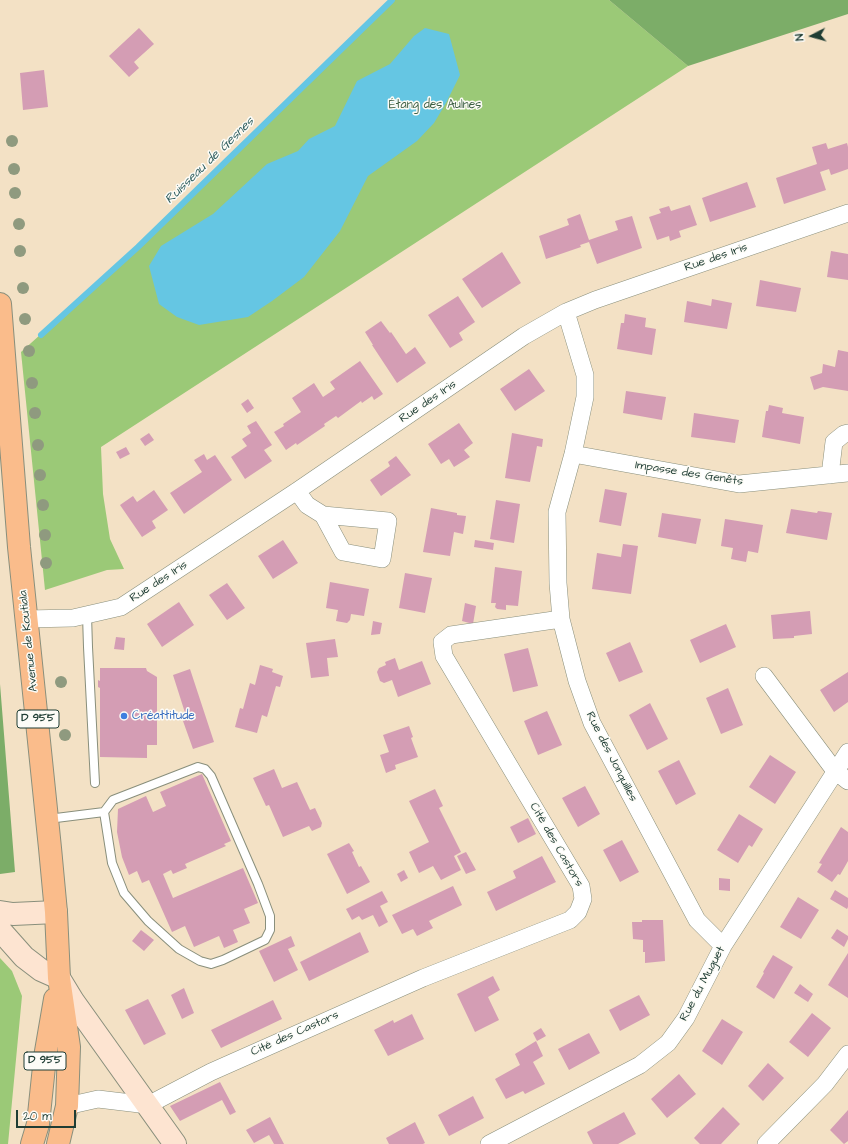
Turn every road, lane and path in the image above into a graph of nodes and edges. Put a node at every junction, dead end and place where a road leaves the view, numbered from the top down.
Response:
1 (848, 213) edge
2 (0, 304) edge
3 (566, 312) junction
4 (848, 433) edge
5 (573, 454) junction
6 (848, 473) edge
7 (830, 475) junction
8 (297, 491) junction
9 (324, 516) dead end
10 (87, 615) junction
11 (27, 619) junction
12 (562, 619) junction
13 (764, 676) dead end
14 (848, 752) edge
15 (841, 776) edge
16 (95, 783) dead end
17 (104, 812) junction
18 (48, 819) junction
19 (0, 912) edge
20 (56, 912) junction
21 (0, 930) edge
22 (722, 946) junction
23 (59, 978) junction
24 (848, 1054) edge
25 (148, 1105) junction
26 (67, 1106) junction
27 (32, 1144) edge
28 (58, 1144) edge
29 (175, 1144) edge
30 (489, 1144) edge
31 (766, 1144) edge

1 - 3 street, Rue des Iris
2 - 11 main road, Avenue de Koutiala / D 955
3 - 5 street, Rue des Jonquilles
3 - 8 street, Rue des Iris
4 - 7 street
5 - 7 street, Impasse des Genêts
5 - 12 street, Rue des Jonquilles
6 - 7 street, Impasse des Genêts
8 - 9 street
8 - 10 street, Rue des Iris
10 - 11 street, Rue des Iris
10 - 16 lane
11 - 18 main road, Avenue de Koutiala / D 955
12 - 22 street, Rue des Jonquilles
12 - 25 street, Cité des Castors
13 - 15 street
14 - 15 street, Rue du Muguet
15 - 22 street, Rue du Muguet
17 - 17 lane
17 - 18 lane
18 - 20 main road, Avenue de Koutiala / D 955
19 - 20 street
20 - 23 main road, Avenue de Koutiala / D 955
21 - 23 street
22 - 30 street, Rue du Muguet
23 - 25 street
23 - 26 main road, Avenue de Koutiala / D 955
23 - 27 main road, Avenue de Koutiala / D 955
24 - 31 street
25 - 26 street
25 - 29 street
26 - 28 main road, Avenue de Koutiala / D 955

